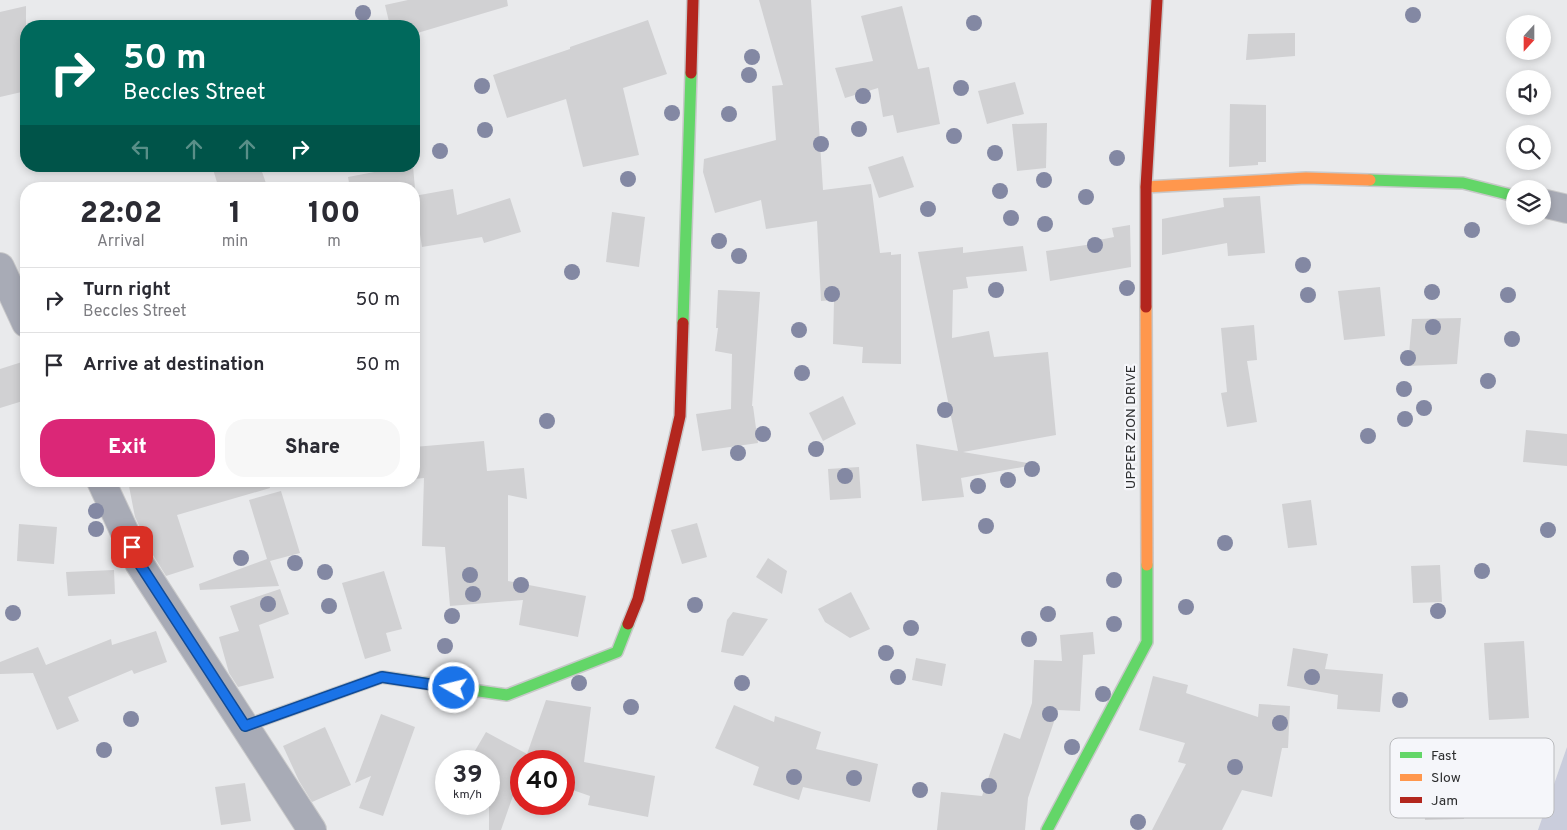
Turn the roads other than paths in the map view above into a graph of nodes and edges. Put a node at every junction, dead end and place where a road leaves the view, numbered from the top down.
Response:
1 (693, 0) edge
2 (1157, 0) edge
3 (1146, 187) junction
4 (1506, 194) edge
5 (1551, 205) edge
6 (1567, 209) edge
7 (0, 267) edge
8 (20, 310) edge
9 (103, 487) edge
10 (245, 726) junction
11 (312, 830) edge
12 (1046, 830) edge

1 - 10 street
2 - 3 street, UPPER ZION DRIVE
3 - 4 street
3 - 12 street, UPPER ZION DRIVE
5 - 6 street
7 - 8 street
9 - 10 street
10 - 11 street

